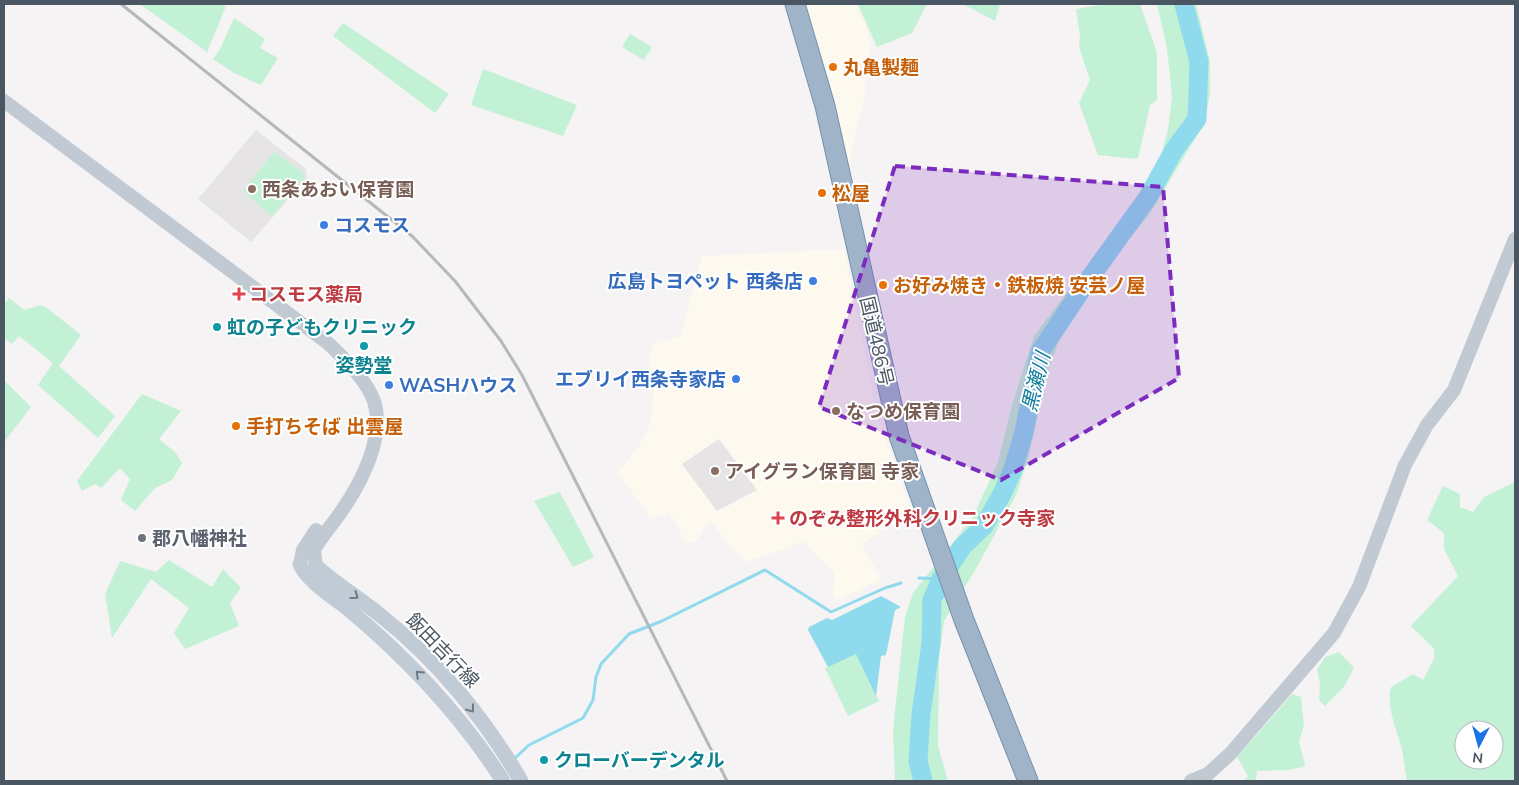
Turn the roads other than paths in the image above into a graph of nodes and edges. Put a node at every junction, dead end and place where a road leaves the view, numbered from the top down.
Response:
1 (795, 4) edge
2 (4, 101) edge
3 (1515, 239) edge
4 (367, 461) junction
5 (300, 564) joint
6 (316, 566) joint
7 (503, 781) edge
8 (522, 781) edge
9 (1028, 781) edge
10 (1191, 781) edge

1 - 9 highway, 国道486号
2 - 4 street
3 - 10 street
4 - 5 street
4 - 6 street
7 -> 5 main road, 飯田吉行線
6 -> 8 main road, 飯田吉行線

